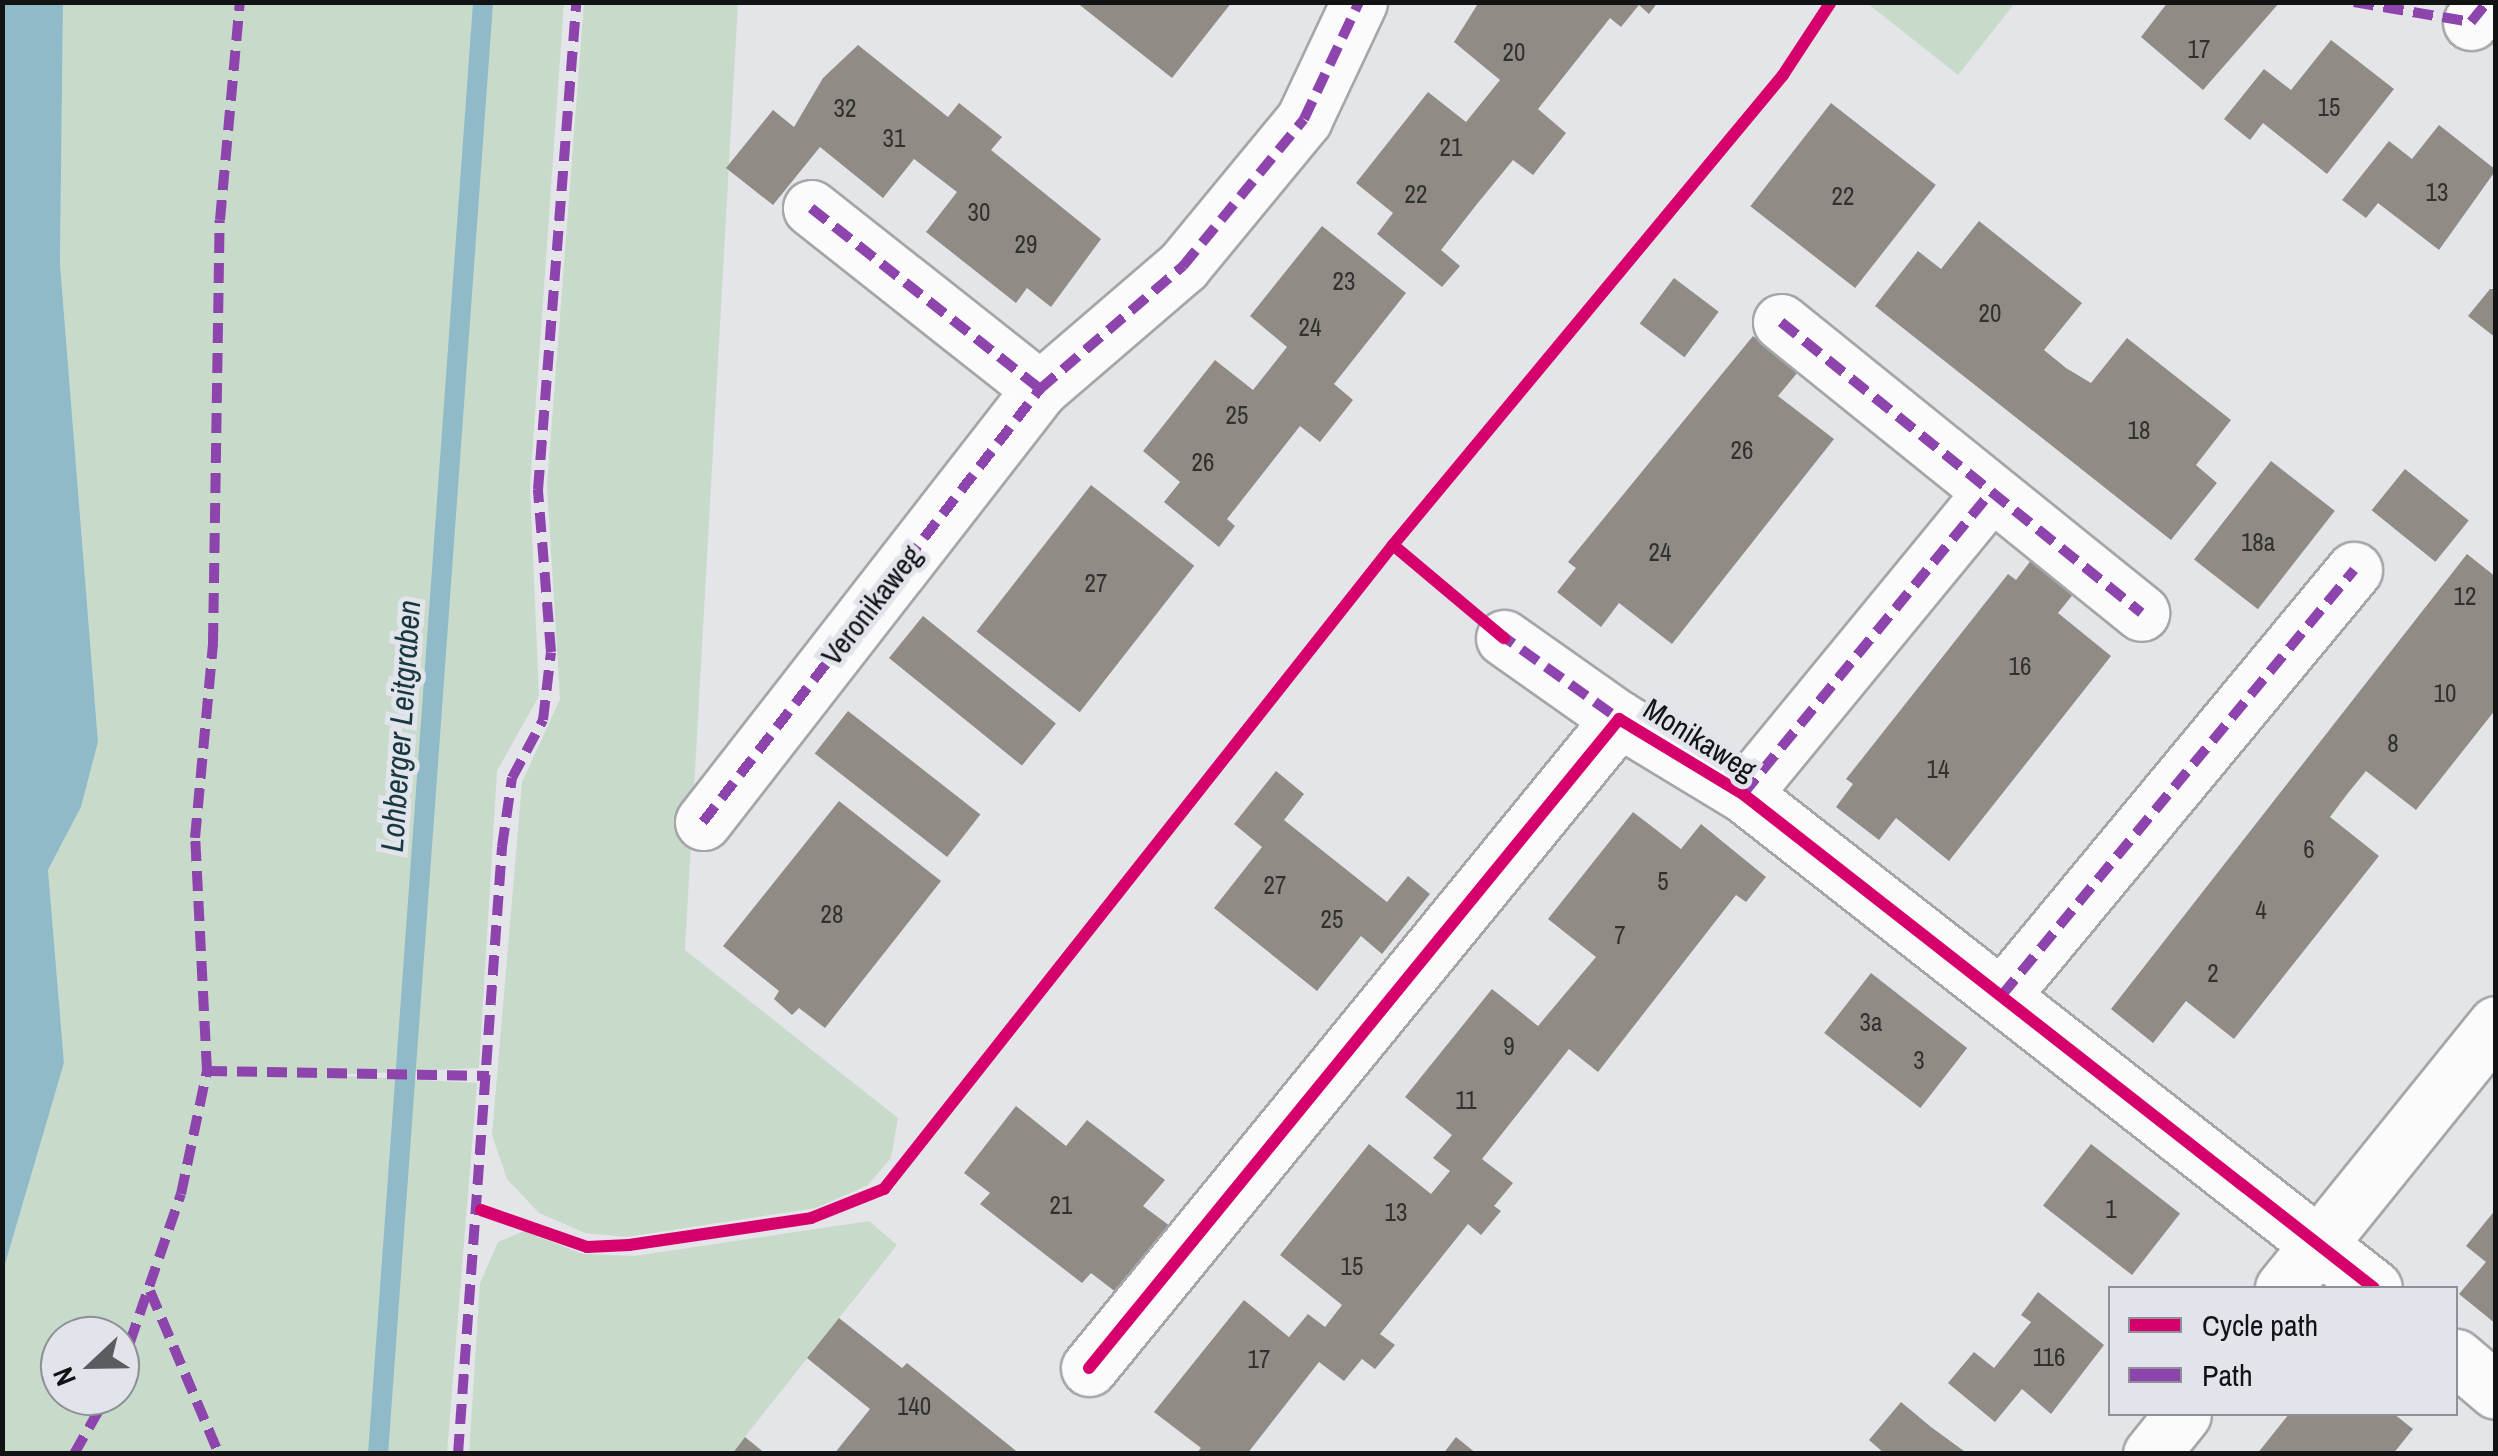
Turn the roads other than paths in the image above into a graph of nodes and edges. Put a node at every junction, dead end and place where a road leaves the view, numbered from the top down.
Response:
1 (1359, 2) edge
2 (812, 208) dead end
3 (1781, 322) dead end
4 (1040, 389) junction
5 (1989, 495) junction
6 (2354, 570) dead end
7 (2141, 612) dead end
8 (1504, 638) dead end
9 (1619, 719) junction
10 (1743, 794) junction
11 (703, 822) dead end
12 (2002, 995) junction
13 (2496, 1024) edge
14 (2320, 1243) junction
15 (2286, 1286) edge
16 (2372, 1286) edge
17 (2458, 1359) edge
18 (1089, 1368) dead end
19 (2496, 1391) edge
20 (2181, 1416) edge
21 (2151, 1454) edge

1 - 4 street, Veronikaweg
2 - 4 street
3 - 5 street
4 - 11 street, Veronikaweg
5 - 7 street
5 - 10 street, Monikaweg
6 - 12 street
8 - 9 street
9 - 10 street, Monikaweg
9 - 18 street, Monikaweg
10 - 12 street, Monikaweg
12 - 14 street, Monikaweg
13 - 14 street
14 - 15 street
14 - 16 street, Monikaweg
17 - 19 street
20 - 21 street

